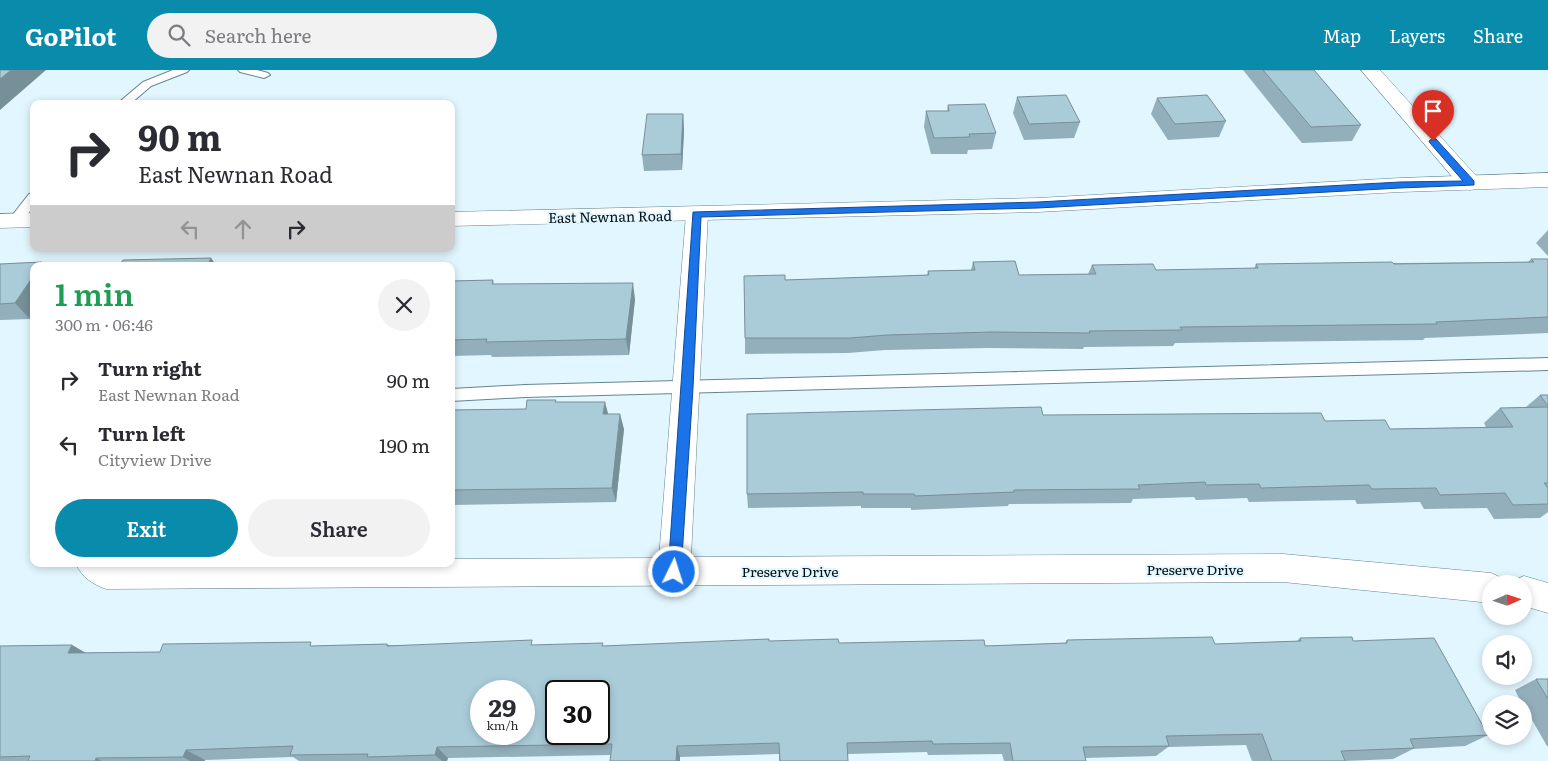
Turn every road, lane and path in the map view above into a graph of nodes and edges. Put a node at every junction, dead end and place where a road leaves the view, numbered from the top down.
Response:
1 (183, 70) edge
2 (244, 70) edge
3 (1370, 70) edge
4 (264, 75) dead end
5 (128, 100) edge
6 (1548, 180) edge
7 (1470, 183) junction
8 (30, 203) edge
9 (697, 214) junction
10 (455, 219) edge
11 (17, 220) edge
12 (1548, 364) edge
13 (687, 388) junction
14 (455, 395) edge
15 (96, 567) edge
16 (674, 572) junction
17 (1482, 587) edge
18 (1532, 592) edge
19 (1548, 598) edge

1 - 5 lane
2 - 4 lane
3 - 7 street
6 - 7 street, East Newnan Road
7 - 9 street, East Newnan Road
8 - 11 lane
9 - 10 street, East Newnan Road
9 - 13 street
12 - 13 lane
13 - 14 lane
13 - 16 street
15 - 16 street, Preserve Drive
16 - 17 street, Preserve Drive
18 - 19 street

